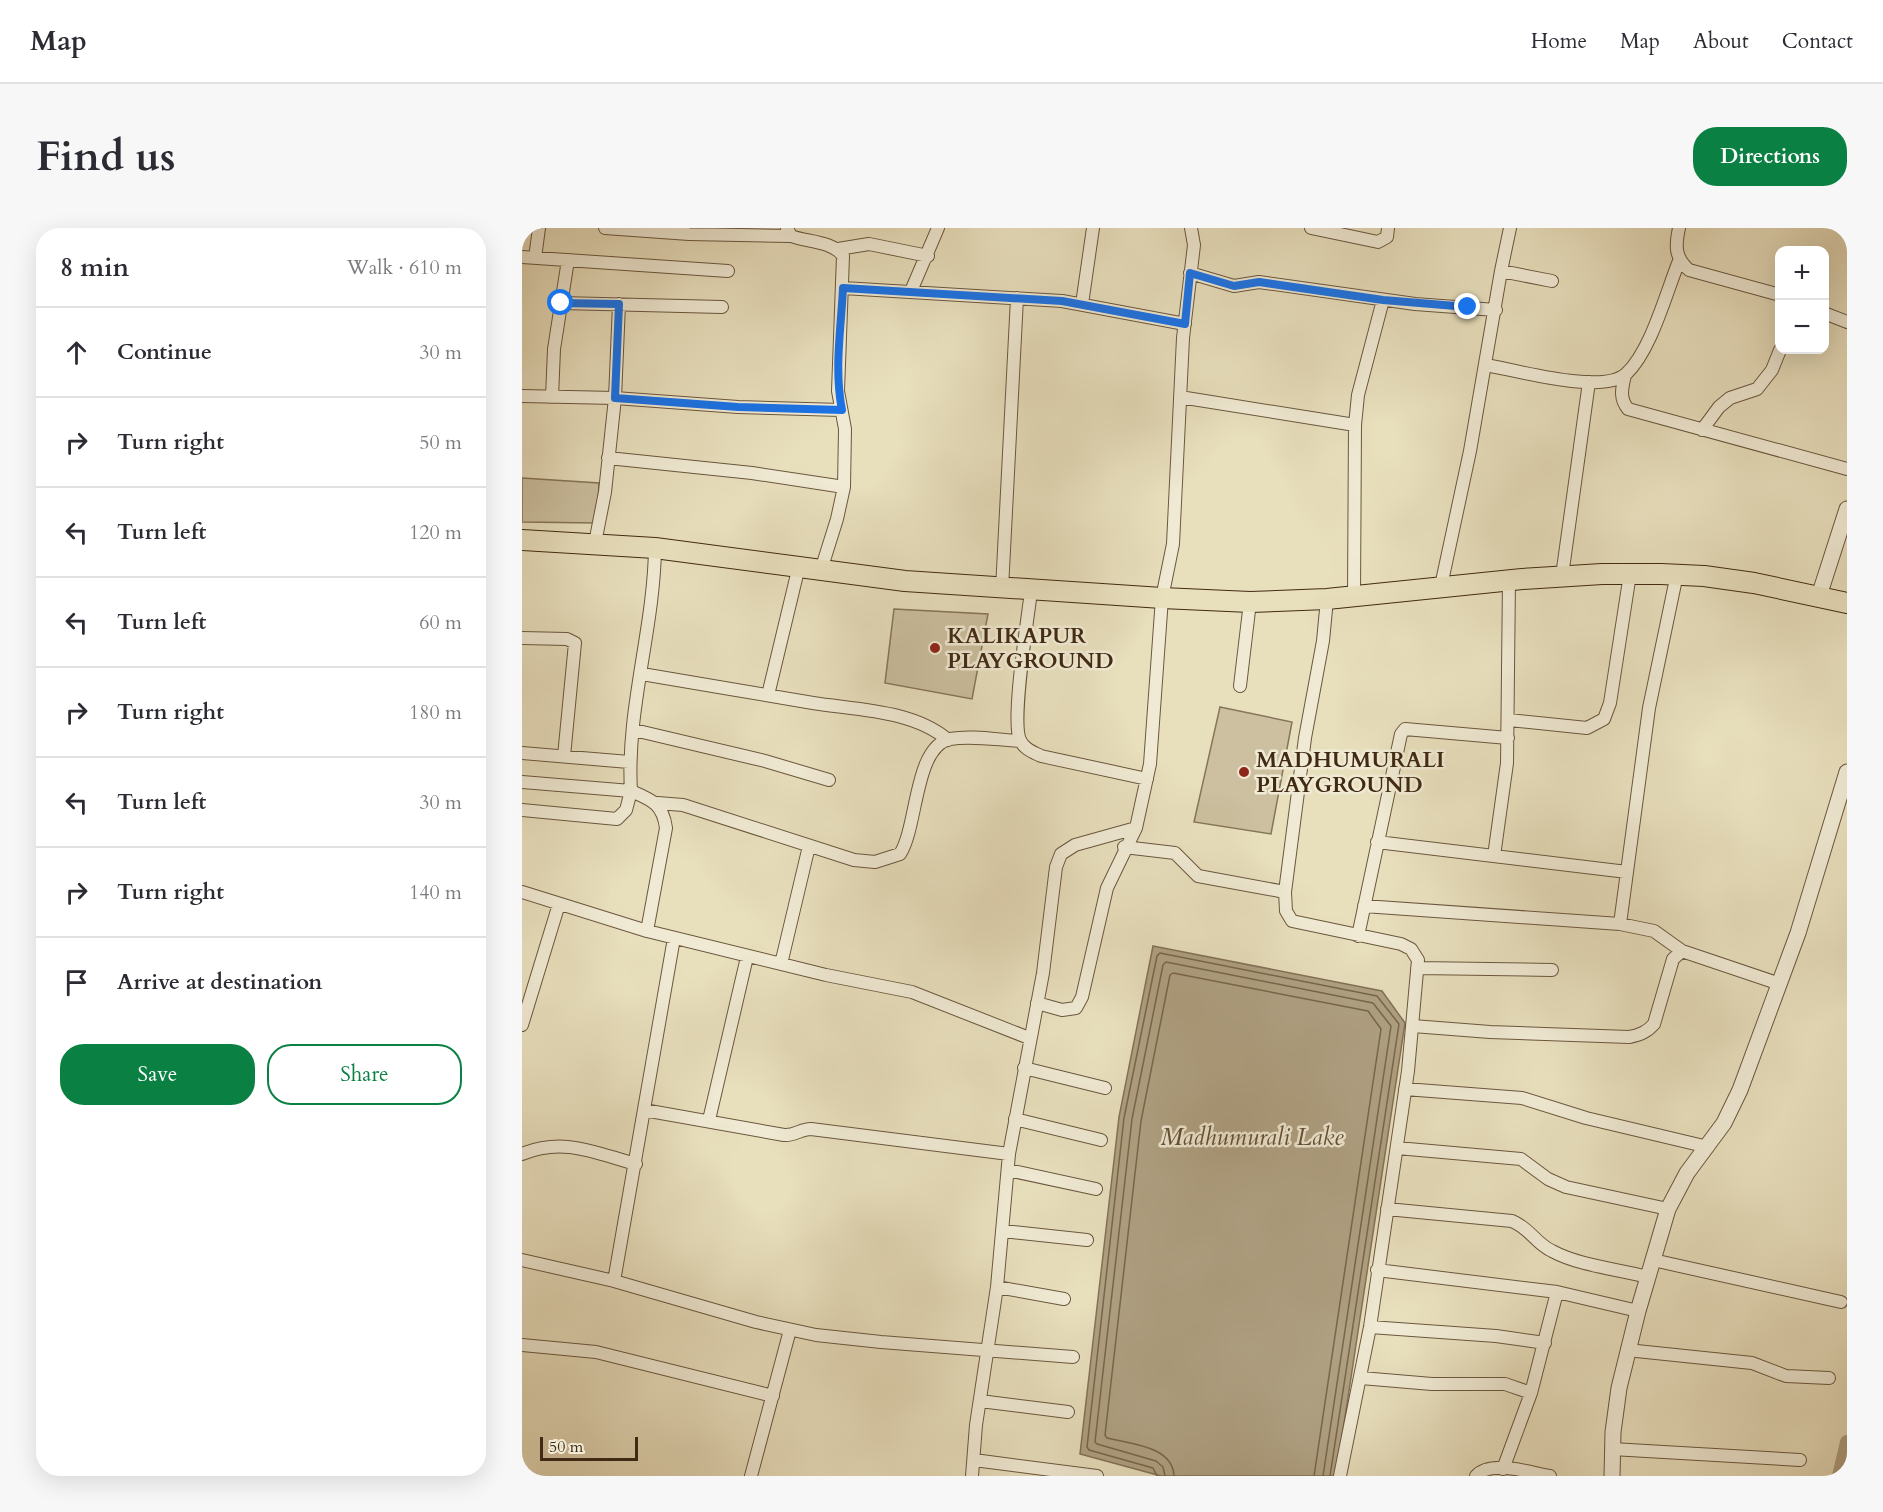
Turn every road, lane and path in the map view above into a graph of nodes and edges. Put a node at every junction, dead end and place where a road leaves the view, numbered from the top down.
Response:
1 (539, 228) edge
2 (604, 228) edge
3 (938, 228) edge
4 (1094, 228) edge
5 (1191, 228) edge
6 (1311, 228) edge
7 (1389, 228) edge
8 (1510, 228) edge
9 (1678, 228) edge
10 (789, 232) edge
11 (838, 249) junction
12 (522, 256) edge
13 (928, 256) junction
14 (535, 258) junction
15 (568, 260) junction
16 (1679, 261) junction
17 (1501, 271) junction
18 (728, 272) dead end
19 (1190, 273) junction
20 (1552, 281) dead end
21 (843, 288) junction
22 (911, 291) junction
23 (1775, 294) edge
24 (1017, 298) junction
25 (1383, 300) junction
26 (561, 303) junction
27 (619, 304) junction
28 (1082, 304) junction
29 (722, 307) dead end
30 (1496, 310) junction
31 (1829, 314) edge
32 (1847, 322) edge
33 (1185, 324) junction
34 (1778, 354) edge
35 (1486, 365) junction
36 (1625, 375) junction
37 (1589, 382) junction
38 (522, 396) edge
39 (552, 397) junction
40 (1180, 397) junction
41 (615, 398) junction
42 (842, 410) junction
43 (1354, 425) junction
44 (1702, 430) junction
45 (608, 458) junction
46 (1847, 470) edge
47 (844, 488) junction
48 (1847, 509) edge
49 (522, 540) edge
50 (595, 543) junction
51 (655, 548) junction
52 (799, 566) junction
53 (820, 570) junction
54 (1630, 574) junction
55 (1677, 574) junction
56 (1562, 576) junction
57 (1509, 580) junction
58 (1441, 586) junction
59 (1002, 589) junction
60 (1030, 591) junction
61 (1354, 595) junction
62 (1819, 596) junction
63 (1162, 598) junction
64 (1327, 599) junction
65 (1250, 602) junction
66 (1847, 603) edge
67 (522, 638) edge
68 (642, 674) junction
69 (1240, 686) dead end
70 (768, 695) junction
71 (1509, 720) junction
72 (634, 730) junction
73 (1508, 738) junction
74 (948, 740) junction
75 (1020, 741) junction
76 (522, 753) edge
77 (564, 756) junction
78 (629, 762) junction
79 (1847, 772) edge
80 (1147, 779) junction
81 (829, 780) dead end
82 (522, 782) edge
83 (632, 791) junction
84 (658, 803) junction
85 (522, 810) edge
86 (1136, 828) junction
87 (1377, 842) junction
88 (809, 846) junction
89 (1124, 847) junction
90 (1494, 856) junction
91 (1627, 872) junction
92 (522, 892) edge
93 (1285, 892) junction
94 (559, 904) junction
95 (1364, 906) junction
96 (1620, 924) junction
97 (646, 931) junction
98 (1358, 936) junction
99 (674, 938) junction
100 (1683, 951) junction
101 (747, 957) junction
102 (781, 964) junction
103 (1417, 968) junction
104 (1552, 970) dead end
105 (1780, 984) junction
106 (1037, 1003) junction
107 (523, 1017) edge
108 (1413, 1026) junction
109 (1029, 1038) junction
110 (1024, 1068) junction
111 (1104, 1088) dead end
112 (1405, 1089) junction
113 (644, 1110) junction
114 (1015, 1119) junction
115 (709, 1120) junction
116 (1101, 1140) dead end
117 (1708, 1147) junction
118 (1397, 1148) junction
119 (522, 1154) edge
120 (1009, 1154) junction
121 (636, 1164) junction
122 (1008, 1170) junction
123 (1096, 1189) dead end
124 (1387, 1209) junction
125 (1668, 1209) junction
126 (1003, 1231) junction
127 (1087, 1240) dead end
128 (522, 1260) edge
129 (1653, 1260) junction
130 (1377, 1270) junction
131 (1648, 1277) junction
132 (614, 1281) junction
133 (997, 1287) junction
134 (1557, 1292) junction
135 (1064, 1299) dead end
136 (1841, 1302) dead end
137 (1638, 1311) junction
138 (1370, 1327) junction
139 (790, 1330) junction
140 (1545, 1343) junction
141 (522, 1345) edge
142 (988, 1349) junction
143 (1627, 1350) junction
144 (1073, 1357) dead end
145 (1361, 1377) junction
146 (1829, 1378) dead end
147 (1531, 1393) junction
148 (773, 1396) junction
149 (980, 1401) junction
150 (1068, 1412) dead end
151 (1612, 1449) junction
152 (1800, 1460) dead end
153 (974, 1461) junction
154 (1503, 1469) junction
155 (751, 1476) edge
156 (972, 1476) edge
157 (1095, 1476) edge
158 (1340, 1476) edge
159 (1476, 1476) edge
160 (1550, 1476) edge
161 (1612, 1476) edge

1 - 14 street
2 - 10 street
3 - 13 street
4 - 28 street
5 - 19 street
6 - 7 street
8 - 17 street
9 - 16 street
10 - 11 street
11 - 13 street
11 - 21 street
12 - 14 street
13 - 22 street
14 - 15 street
15 - 18 street
15 - 26 street
16 - 23 street
16 - 36 street
17 - 20 street
17 - 30 street
19 - 25 street
19 - 33 street
21 - 22 street
21 - 42 street
22 - 24 street
24 - 28 street
24 - 59 street
25 - 30 street
25 - 43 street
26 - 27 street
26 - 39 street
27 - 29 street
27 - 41 street
28 - 33 street
30 - 35 street
31 - 32 street
33 - 40 street
34 - 44 street
35 - 37 street
35 - 58 street
36 - 37 street
36 - 44 street
37 - 56 street
38 - 39 street
39 - 41 street
40 - 43 street
40 - 63 street
41 - 42 street
41 - 45 street
42 - 47 street
43 - 61 street
44 - 46 street
45 - 47 street
45 - 50 street
47 - 53 street
48 - 62 street
49 - 50 main road
50 - 51 main road
51 - 52 main road
51 - 68 street
52 - 53 main road
52 - 70 street
53 - 59 main road
54 - 55 main road
54 - 56 main road
54 - 71 street
55 - 62 main road
55 - 91 street
56 - 57 main road
57 - 58 main road
57 - 71 street
58 - 61 main road
59 - 60 main road
60 - 63 main road
60 - 75 street
61 - 64 main road
62 - 66 main road
63 - 65 main road
63 - 80 street
64 - 65 main road
64 - 93 street
65 - 69 street
67 - 77 street
68 - 70 street
68 - 72 street
70 - 74 street
71 - 73 street
72 - 78 street
72 - 81 street
73 - 87 street
73 - 90 street
74 - 75 street
74 - 88 street
75 - 80 street
76 - 77 street
77 - 78 street
78 - 83 street
79 - 105 street
80 - 86 street
82 - 83 street
83 - 84 street
83 - 85 street
84 - 88 street
84 - 97 street
86 - 89 street
86 - 106 street
87 - 90 street
87 - 95 street
88 - 102 street
89 - 93 street
89 - 106 street
90 - 91 street
91 - 96 street
92 - 94 street
93 - 98 street
94 - 97 street
94 - 107 street
95 - 96 street
95 - 98 street
96 - 100 street
97 - 99 street
98 - 103 street
99 - 101 street
99 - 113 street
100 - 105 street
100 - 108 street
101 - 102 street
101 - 115 street
102 - 109 street
103 - 104 street
103 - 108 street
105 - 117 street
106 - 109 street
108 - 112 street
109 - 110 street
110 - 111 street
110 - 114 street
112 - 117 street
112 - 118 street
113 - 115 street
113 - 121 street
114 - 116 street
114 - 120 street
115 - 120 street
117 - 125 street
118 - 124 street
118 - 125 street
119 - 121 street
120 - 122 street
121 - 132 street
122 - 123 street
122 - 126 street
124 - 130 street
124 - 131 street
125 - 129 street
126 - 127 street
126 - 133 street
128 - 132 street
129 - 131 street
129 - 136 street
130 - 134 street
130 - 138 street
131 - 137 street
132 - 139 street
133 - 135 street
133 - 142 street
134 - 137 street
134 - 140 street
137 - 143 street
138 - 140 street
138 - 145 street
139 - 142 street
139 - 148 street
140 - 147 street
141 - 148 street
142 - 144 street
142 - 149 street
143 - 146 street
143 - 151 street
145 - 147 street
145 - 158 street
147 - 154 street
148 - 155 street
149 - 150 street
149 - 153 street
151 - 152 street
151 - 161 street
153 - 156 street
153 - 157 street
154 - 159 street
154 - 160 street

